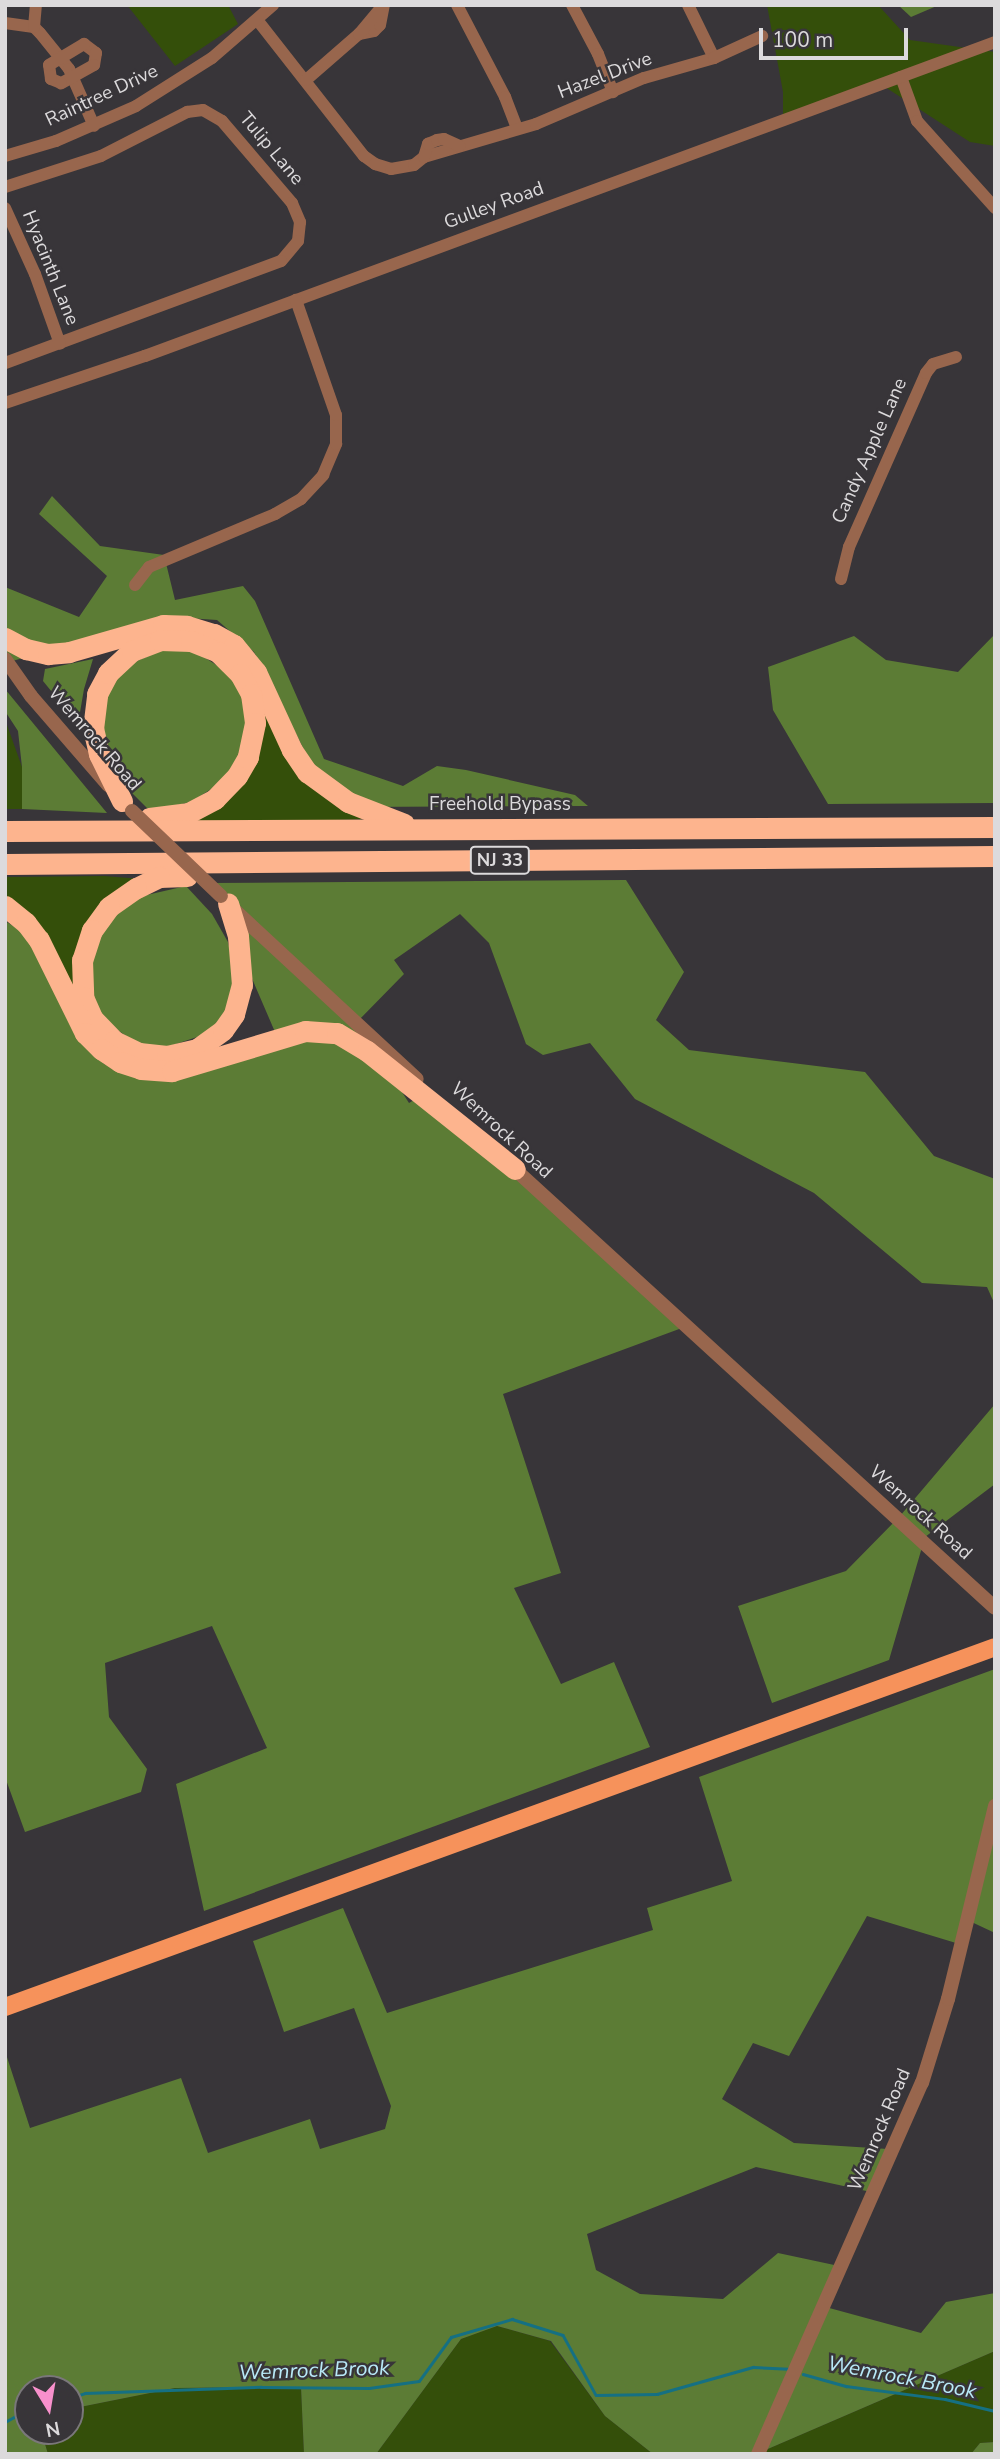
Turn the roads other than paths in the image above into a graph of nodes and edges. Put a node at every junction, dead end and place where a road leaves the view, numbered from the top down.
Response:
1 (36, 5) edge
2 (273, 5) edge
3 (384, 5) edge
4 (457, 5) edge
5 (572, 5) edge
6 (688, 5) edge
7 (258, 21) junction
8 (5, 23) edge
9 (34, 27) junction
10 (762, 36) dead end
11 (995, 41) edge
12 (60, 58) junction
13 (714, 58) junction
14 (901, 77) junction
15 (72, 78) junction
16 (306, 80) junction
17 (613, 92) junction
18 (94, 126) junction
19 (517, 130) junction
20 (5, 156) edge
21 (5, 187) edge
22 (5, 208) edge
23 (995, 208) edge
24 (296, 300) junction
25 (60, 344) junction
26 (956, 358) dead end
27 (5, 363) edge
28 (5, 403) edge
29 (842, 579) dead end
30 (135, 585) dead end
31 (5, 638) edge
32 (5, 659) edge
33 (127, 806) junction
34 (412, 827) junction
35 (995, 827) edge
36 (5, 828) edge
37 (995, 856) edge
38 (387, 861) junction
39 (5, 864) edge
40 (224, 900) junction
41 (5, 905) edge
42 (515, 1170) junction
43 (995, 1608) edge
44 (995, 1647) edge
45 (995, 1806) edge
46 (5, 2007) edge
47 (758, 2454) edge

1 - 9 street
2 - 7 street, Raintree Drive
3 - 16 street
4 - 19 street
5 - 17 street
6 - 13 street
7 - 16 street, Hazel Drive
7 - 18 street, Raintree Drive
8 - 9 street
9 - 12 street
10 - 13 street, Hazel Drive
11 - 14 street, Gulley Road
12 - 15 street
12 - 15 street
12 - 15 street
13 - 17 street, Hazel Drive
14 - 23 street
14 - 24 street, Gulley Road
15 - 18 street
16 - 19 street, Hazel Drive
17 - 19 street, Hazel Drive
18 - 20 street, Raintree Drive
21 - 25 street, Tulip Lane
22 - 25 street, Hyacinth Lane
24 - 28 street, Gulley Road
24 - 30 street
25 - 27 street, Tulip Lane
26 - 29 street, Candy Apple Lane
31 - 34 highway
32 - 33 street, Wemrock Road
33 - 36 highway
33 - 40 street, Wemrock Road, bridge
34 - 35 highway, Freehold Bypass / NJ 33
34 - 36 highway, Freehold Bypass / NJ 33
37 - 38 highway, NJ 33
38 - 39 highway, NJ 33
38 - 40 highway
40 - 42 street, Wemrock Road
41 - 42 highway
42 - 43 street, Wemrock Road
44 - 46 main road
45 - 47 street, Wemrock Road

